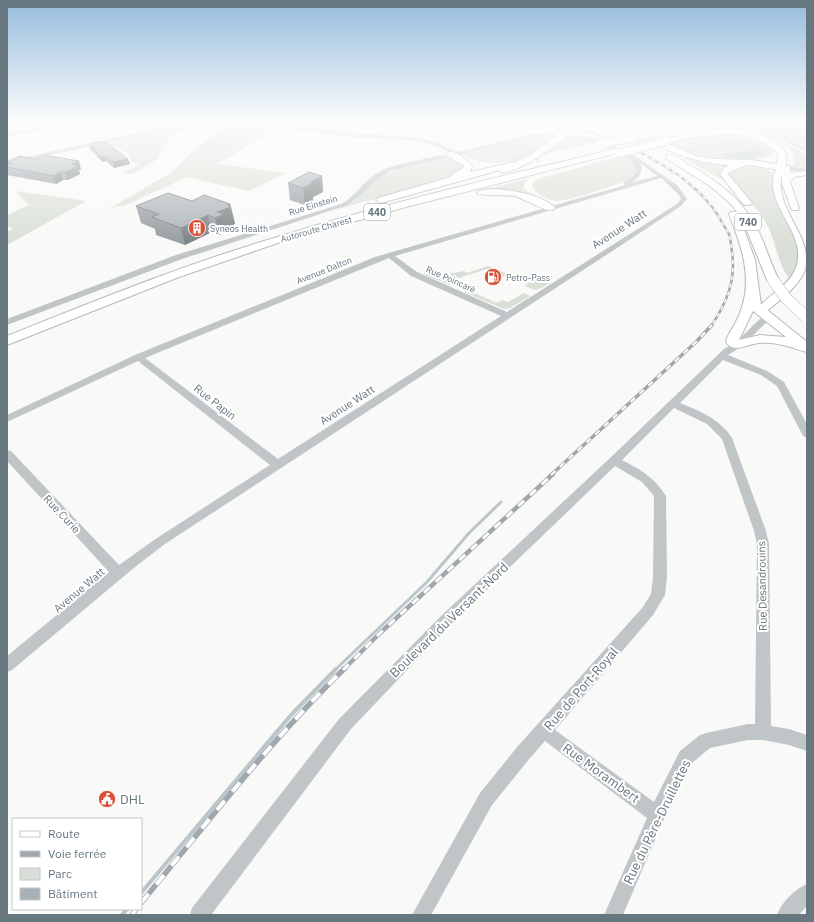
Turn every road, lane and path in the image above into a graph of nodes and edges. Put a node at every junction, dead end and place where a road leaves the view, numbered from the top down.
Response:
1 (406, 165) edge
2 (467, 165) edge
3 (505, 165) tunnel mouth
4 (515, 165) tunnel mouth
5 (556, 165) edge
6 (560, 165) edge
7 (575, 165) edge
8 (576, 165) edge
9 (637, 165) edge
10 (646, 165) edge
11 (683, 165) edge
12 (693, 165) edge
13 (744, 165) edge
14 (744, 165) edge
15 (764, 165) edge
16 (784, 165) edge
17 (786, 165) edge
18 (784, 169) junction
19 (807, 172) edge
20 (662, 176) junction
21 (704, 178) junction
22 (786, 183) junction
23 (417, 190) junction
24 (603, 193) junction
25 (553, 207) junction
26 (398, 211) junction
27 (752, 211) junction
28 (335, 218) junction
29 (807, 234) edge
30 (389, 255) junction
31 (190, 263) junction
32 (807, 274) edge
33 (778, 278) junction
34 (753, 282) junction
35 (144, 286) junction
36 (807, 307) edge
37 (764, 313) junction
38 (508, 316) junction
39 (807, 318) edge
40 (7, 322) edge
41 (7, 333) edge
42 (7, 341) edge
43 (807, 348) edge
44 (730, 349) junction
45 (807, 352) edge
46 (138, 358) junction
47 (674, 404) junction
48 (7, 418) edge
49 (807, 434) edge
50 (7, 454) edge
51 (614, 461) junction
52 (278, 465) junction
53 (118, 573) junction
54 (7, 665) edge
55 (544, 731) junction
56 (763, 732) junction
57 (807, 743) edge
58 (657, 815) junction
59 (807, 893) edge
60 (199, 915) edge
61 (420, 915) edge
62 (613, 915) edge
63 (786, 915) edge

1 - 40 street, Rue Einstein
2 - 23 highway
3 - 23 highway
4 - 28 highway, bridge
5 - 28 highway, Autoroute Charest / 440
6 - 35 highway, Autoroute Charest / 440
7 - 26 highway
8 - 25 highway
9 - 24 street
10 - 20 street, Rue Einstein
11 - 21 highway, 740
12 - 27 highway, 740
13 - 27 highway
14 - 18 highway
15 - 18 highway
16 - 18 highway
17 - 18 highway
18 - 19 street
18 - 22 main road
18 - 37 main road, Boulevard du Versant-Nord
19 - 22 main road
20 - 24 street, Avenue Dalton
20 - 38 street, Avenue Watt
21 - 33 highway, 740
21 - 34 highway
22 - 29 main road
23 - 31 highway
24 - 25 street, Avenue Dalton
25 - 26 highway
25 - 30 street, Avenue Dalton
26 - 35 highway
27 - 33 highway, 740
28 - 31 highway, Autoroute Charest / 440
30 - 38 street, Rue Poincaré
30 - 46 street, Avenue Dalton
31 - 41 highway, Autoroute Charest / 440
32 - 37 main road, Boulevard du Versant-Nord
33 - 36 highway, 740
33 - 39 highway, 740, bridge
34 - 37 highway
34 - 44 highway
35 - 42 highway, Autoroute Charest / 440
37 - 43 highway
37 - 44 street, Boulevard du Versant-Nord
38 - 52 street, Avenue Watt
44 - 45 highway
44 - 47 street, Boulevard du Versant-Nord
44 - 49 street
46 - 48 street, Avenue Dalton
46 - 52 street, Rue Papin
47 - 51 street, Boulevard du Versant-Nord
47 - 56 street, Rue Desandrouins
50 - 53 street, Rue Curie
51 - 55 street, Rue de Port-Royal
51 - 60 street, Boulevard du Versant-Nord
52 - 53 street, Avenue Watt
53 - 54 street, Avenue Watt
55 - 58 street, Rue Morambert
55 - 61 street, Rue de Port-Royal
56 - 57 street, Rue du Père-Druillettes
56 - 58 street, Rue du Père-Druillettes
58 - 62 street, Rue du Père-Druillettes
59 - 63 street

